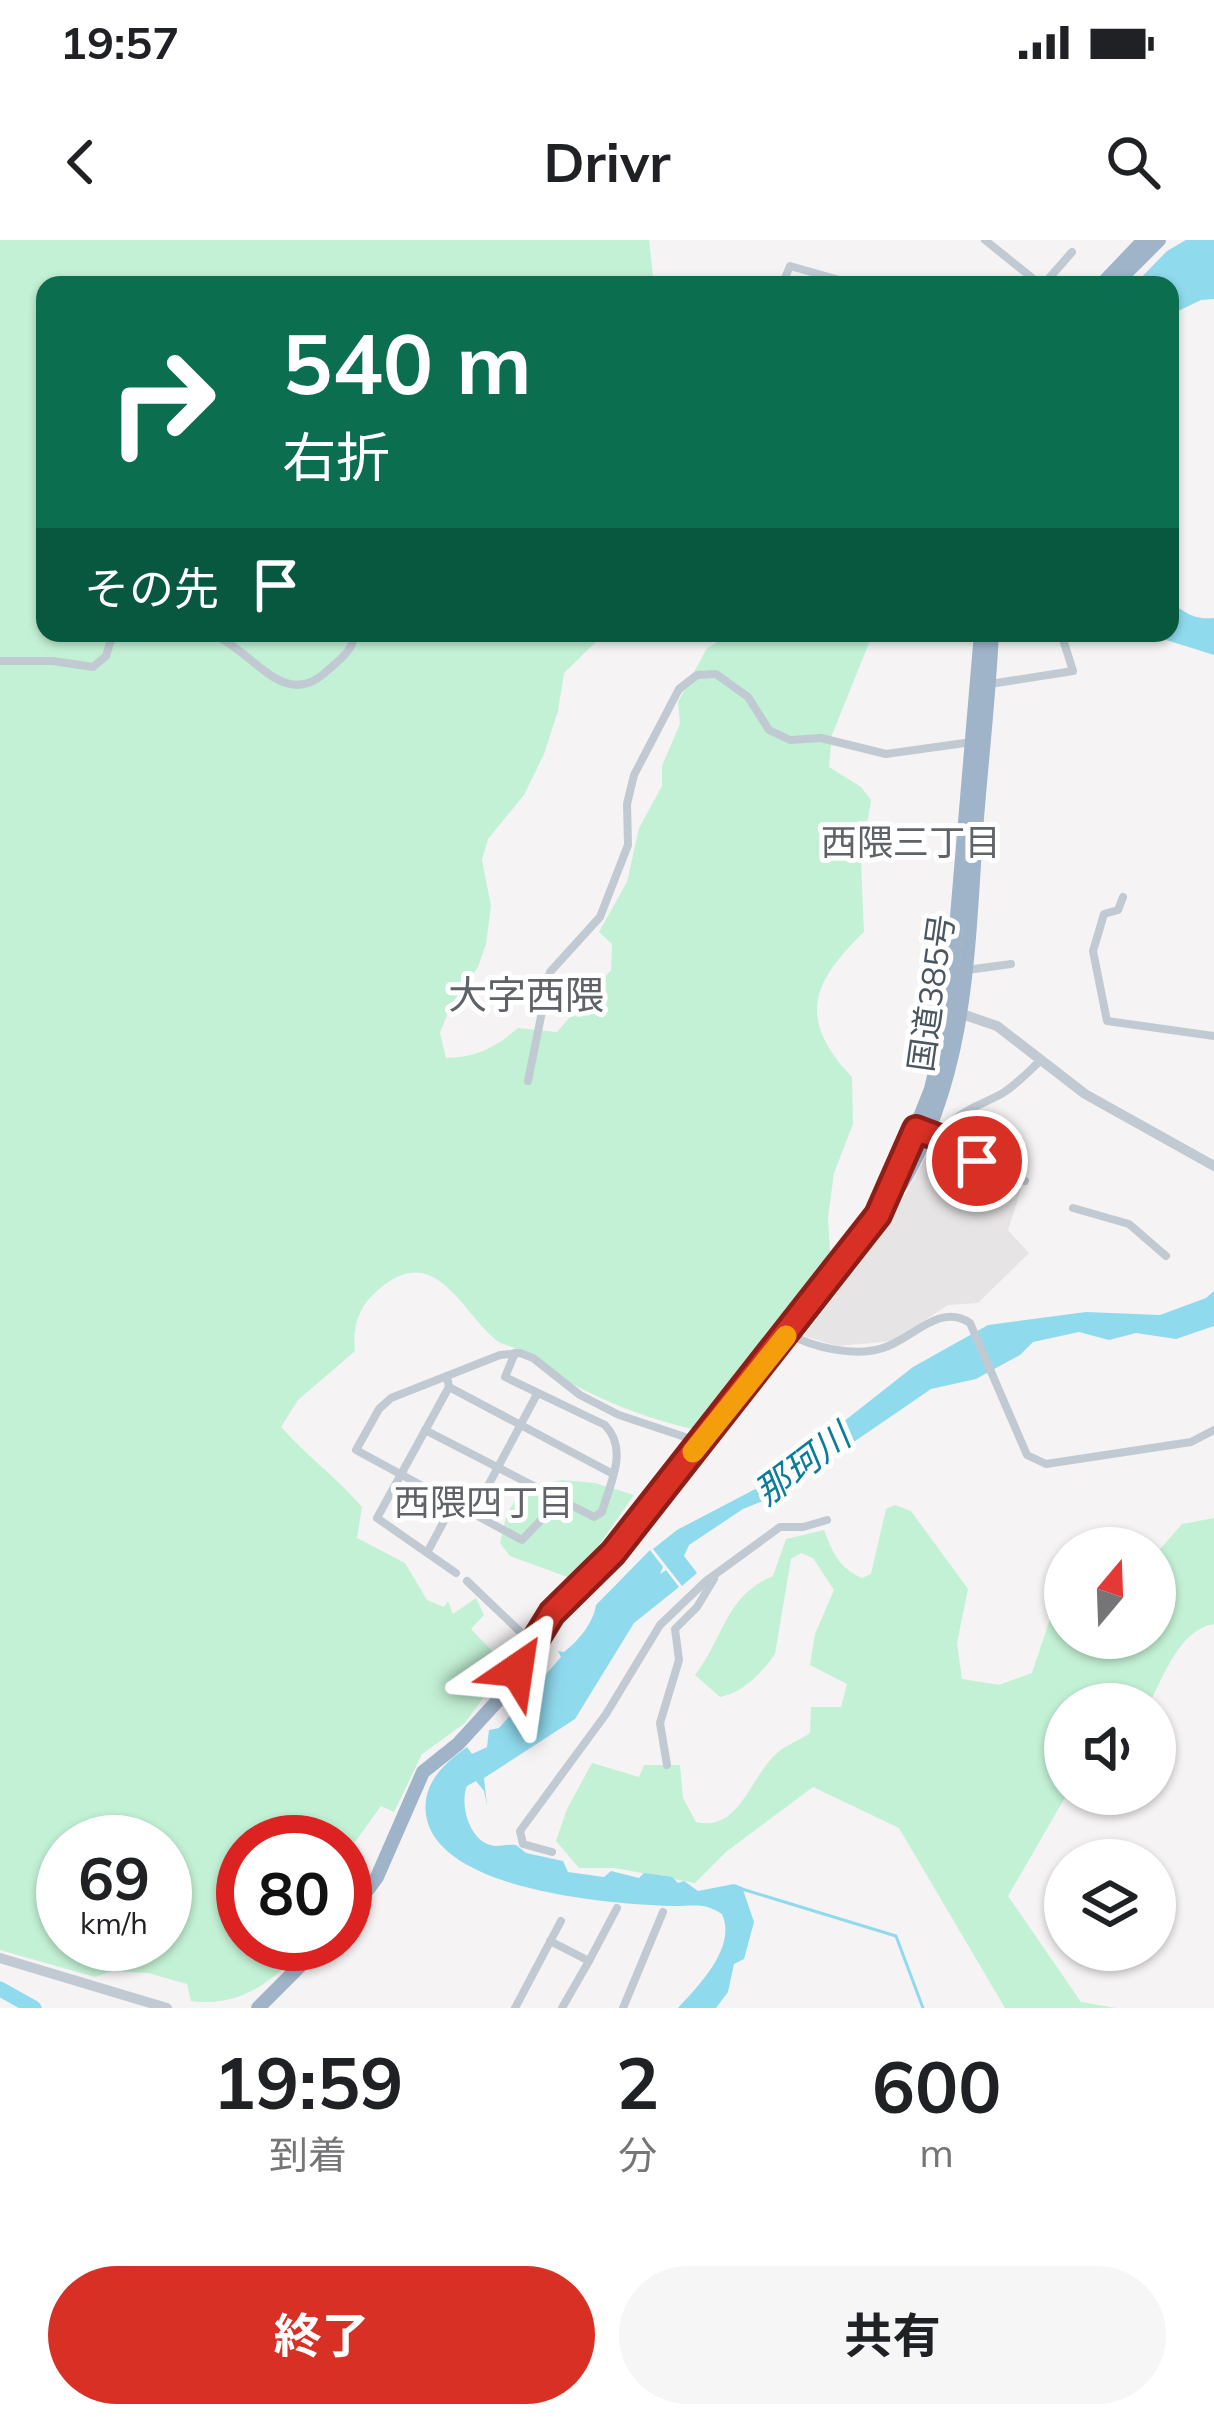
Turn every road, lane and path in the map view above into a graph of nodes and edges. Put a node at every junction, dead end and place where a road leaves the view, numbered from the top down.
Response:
1 (985, 240) edge
2 (1144, 240) edge
3 (1160, 240) edge
4 (1072, 252) dead end
5 (786, 276) edge
6 (825, 276) edge
7 (1031, 276) edge
8 (1050, 276) edge
9 (1110, 276) edge
10 (1123, 276) edge
11 (110, 642) edge
12 (227, 642) edge
13 (353, 642) edge
14 (981, 642) edge
15 (991, 642) edge
16 (1064, 642) edge
17 (0, 661) edge
18 (989, 684) junction
19 (978, 742) junction
20 (1123, 897) dead end
21 (1011, 964) dead end
22 (967, 970) junction
23 (917, 1006) dead end
24 (956, 1012) junction
25 (1214, 1036) edge
26 (908, 1049) dead end
27 (941, 1056) junction
28 (1041, 1060) junction
29 (528, 1081) dead end
30 (928, 1133) junction
31 (1214, 1166) edge
32 (1025, 1181) dead end
33 (1073, 1208) dead end
34 (1166, 1256) dead end
35 (788, 1333) junction
36 (515, 1353) junction
37 (448, 1382) junction
38 (537, 1394) junction
39 (520, 1425) junction
40 (424, 1430) junction
41 (1214, 1430) edge
42 (698, 1445) junction
43 (498, 1468) junction
44 (399, 1473) junction
45 (613, 1474) junction
46 (559, 1501) junction
47 (453, 1504) junction
48 (473, 1514) junction
49 (827, 1520) dead end
50 (427, 1553) junction
51 (456, 1573) dead end
52 (718, 1573) junction
53 (467, 1581) dead end
54 (532, 1643) junction
55 (667, 1765) dead end
56 (552, 1852) dead end
57 (372, 1883) edge
58 (617, 1908) dead end
59 (663, 1912) dead end
60 (561, 1921) dead end
61 (550, 1941) junction
62 (0, 1958) edge
63 (589, 1960) junction
64 (295, 1971) edge
65 (167, 2008) edge
66 (258, 2008) edge
67 (514, 2008) edge
68 (562, 2008) edge
69 (623, 2008) edge

1 - 7 street
2 - 9 highway
3 - 10 highway
4 - 8 street
5 - 6 street
11 - 17 street
12 - 13 street
14 - 19 highway, 国道385号
15 - 18 highway, 国道385号
16 - 18 street
18 - 19 highway, 国道385号
19 - 22 highway, 国道385号
19 - 24 highway, 国道385号
19 - 29 street
20 - 25 street
21 - 22 street
22 - 24 highway, 国道385号
23 - 24 street
24 - 27 highway, 国道385号
24 - 28 street
24 - 30 highway, 国道385号
26 - 27 street
27 - 30 highway, 国道385号
28 - 30 street
28 - 31 street
30 - 32 street
30 - 35 highway, 国道385号
33 - 34 street
35 - 41 street
35 - 42 highway, 国道385号
36 - 37 street
36 - 38 street
36 - 42 street
37 - 39 street
37 - 40 street
37 - 44 street
38 - 39 street
38 - 45 street
39 - 43 street
39 - 45 street
40 - 43 street
40 - 44 street
42 - 54 highway, 国道385号
43 - 46 street
43 - 48 street
44 - 47 street
44 - 50 street
45 - 46 street
46 - 48 street
47 - 48 street
47 - 50 street
49 - 52 street
50 - 51 street
52 - 55 street
52 - 56 street
53 - 54 street
54 - 57 highway, 国道385号
58 - 63 street
59 - 69 street
60 - 61 street
61 - 63 street
61 - 67 street
62 - 65 street
63 - 68 street
64 - 66 highway

